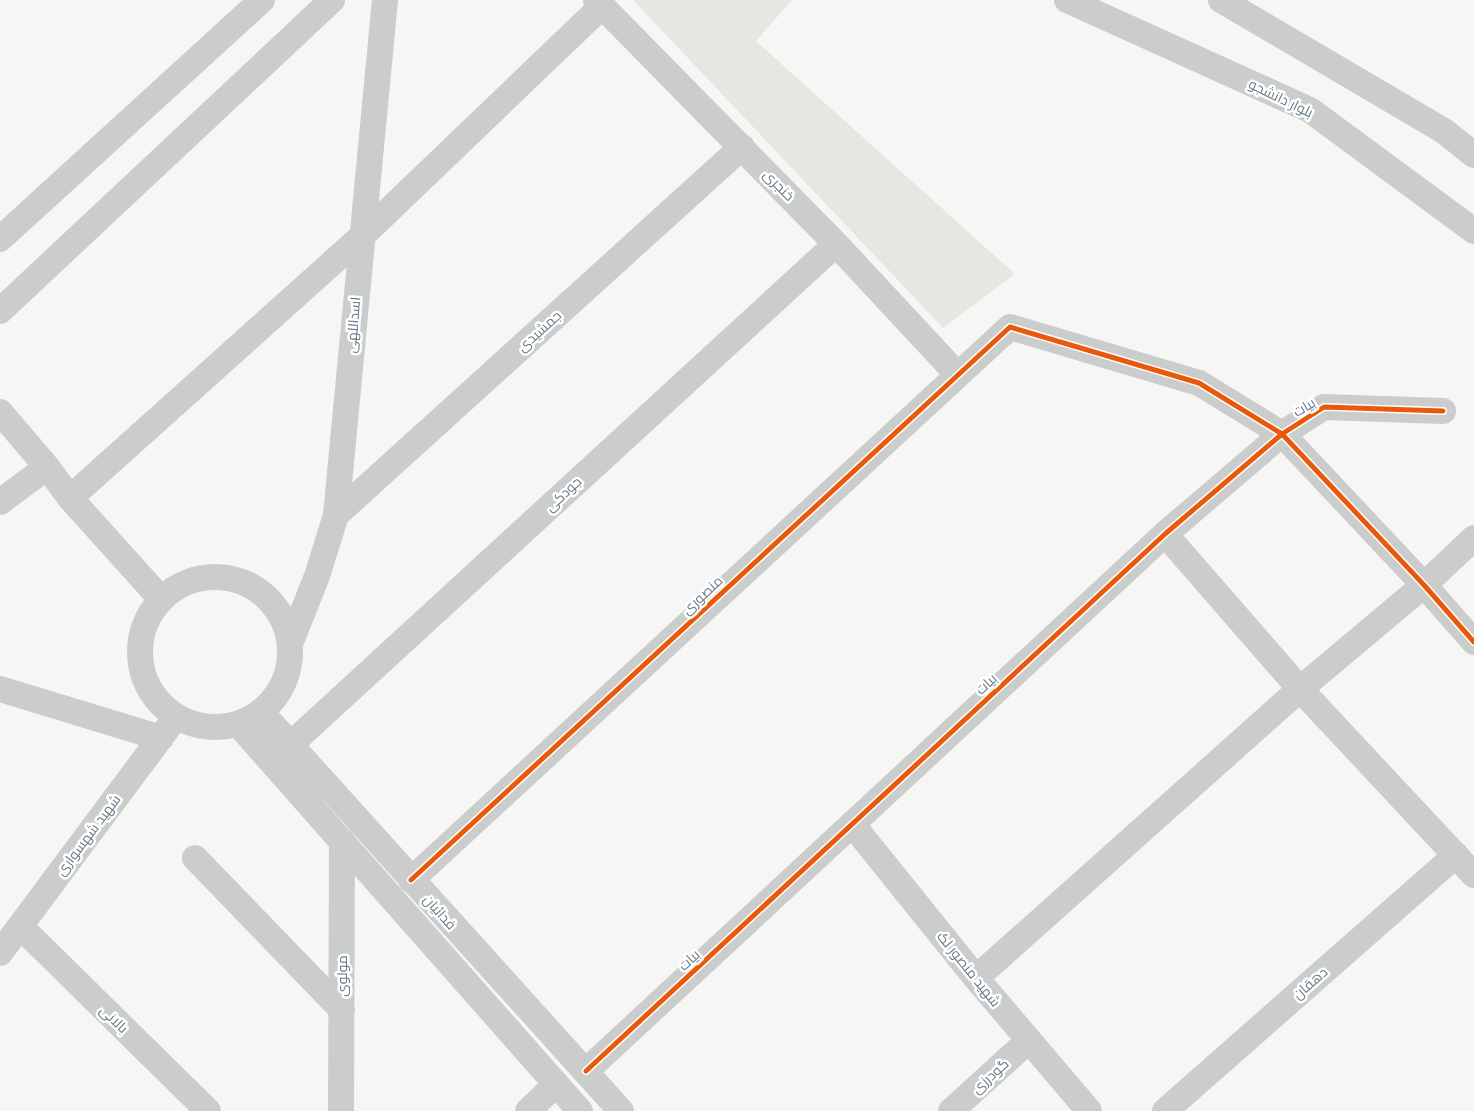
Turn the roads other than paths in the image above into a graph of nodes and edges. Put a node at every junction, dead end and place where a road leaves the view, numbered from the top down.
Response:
1 (262, 0) edge
2 (332, 0) edge
3 (385, 0) edge
4 (1067, 0) edge
5 (1221, 0) edge
6 (599, 3) edge
7 (1102, 8) edge
8 (742, 147) junction
9 (1474, 155) edge
10 (1474, 231) edge
11 (361, 237) junction
12 (0, 239) edge
13 (836, 244) junction
14 (0, 311) edge
15 (957, 374) junction
16 (0, 412) edge
17 (1443, 412) dead end
18 (1282, 434) junction
19 (47, 467) junction
20 (70, 498) junction
21 (0, 502) edge
22 (336, 515) junction
23 (1165, 534) junction
24 (1474, 538) edge
25 (1424, 585) junction
26 (161, 599) junction
27 (1474, 642) edge
28 (290, 644) junction
29 (0, 689) edge
30 (1300, 689) junction
31 (261, 712) junction
32 (176, 718) junction
33 (238, 724) junction
34 (161, 738) junction
35 (290, 744) junction
36 (852, 824) junction
37 (342, 841) junction
38 (1456, 855) junction
39 (195, 858) dead end
40 (1474, 875) edge
41 (411, 880) junction
42 (20, 926) junction
43 (0, 953) edge
44 (976, 978) junction
45 (342, 1010) junction
46 (1028, 1041) junction
47 (586, 1071) junction
48 (556, 1084) junction
49 (199, 1108) edge
50 (340, 1111) edge
51 (528, 1111) edge
52 (580, 1111) edge
53 (621, 1111) edge
54 (951, 1111) edge
55 (1089, 1111) edge
56 (1165, 1111) edge

1 - 12 street
2 - 14 street
3 - 11 street, اسداللهی
4 - 7 street, بلوار دانشجو
5 - 9 street
6 - 8 street, خنجری
6 - 11 street
7 - 10 street, بلوار دانشجو
8 - 13 street, خنجری
8 - 22 street, جمشیدی
11 - 20 street
11 - 22 street, اسداللهی
13 - 15 street, خنجری
13 - 35 street, جودکی
15 - 18 street, منصوری
15 - 41 street, منصوری
16 - 19 street
17 - 18 street, بیات
18 - 23 street, بیات
18 - 25 street
19 - 20 street
19 - 21 street
20 - 26 street
22 - 28 street, اسداللهی
23 - 30 street
23 - 36 street, بیات
24 - 25 street
25 - 27 street
25 - 30 street
26 - 28 street
26 - 32 street
28 - 31 street
29 - 34 street
30 - 38 street
30 - 44 street
31 - 33 street
31 - 35 street, فدائیان
32 - 33 street
32 - 34 street, شهید شهسواری
33 - 37 street, فدائیان
34 - 42 street, شهید شهسواری
35 - 41 street, فدائیان
36 - 44 street, شهید منصور لک
36 - 47 street, بیات
37 - 45 street, مولوی
37 - 48 street, فدائیان
38 - 40 street
38 - 56 street, دهقان
39 - 45 street
41 - 47 street, فدائیان
42 - 43 street, شهید شهسواری
42 - 49 street, بالانی
44 - 46 street, شهید منصور لک
45 - 50 street, مولوی
46 - 54 street, گودرزی
46 - 55 street, شهید منصور لک
47 - 53 street, فدائیان
48 - 51 street
48 - 52 street, فدائیان

